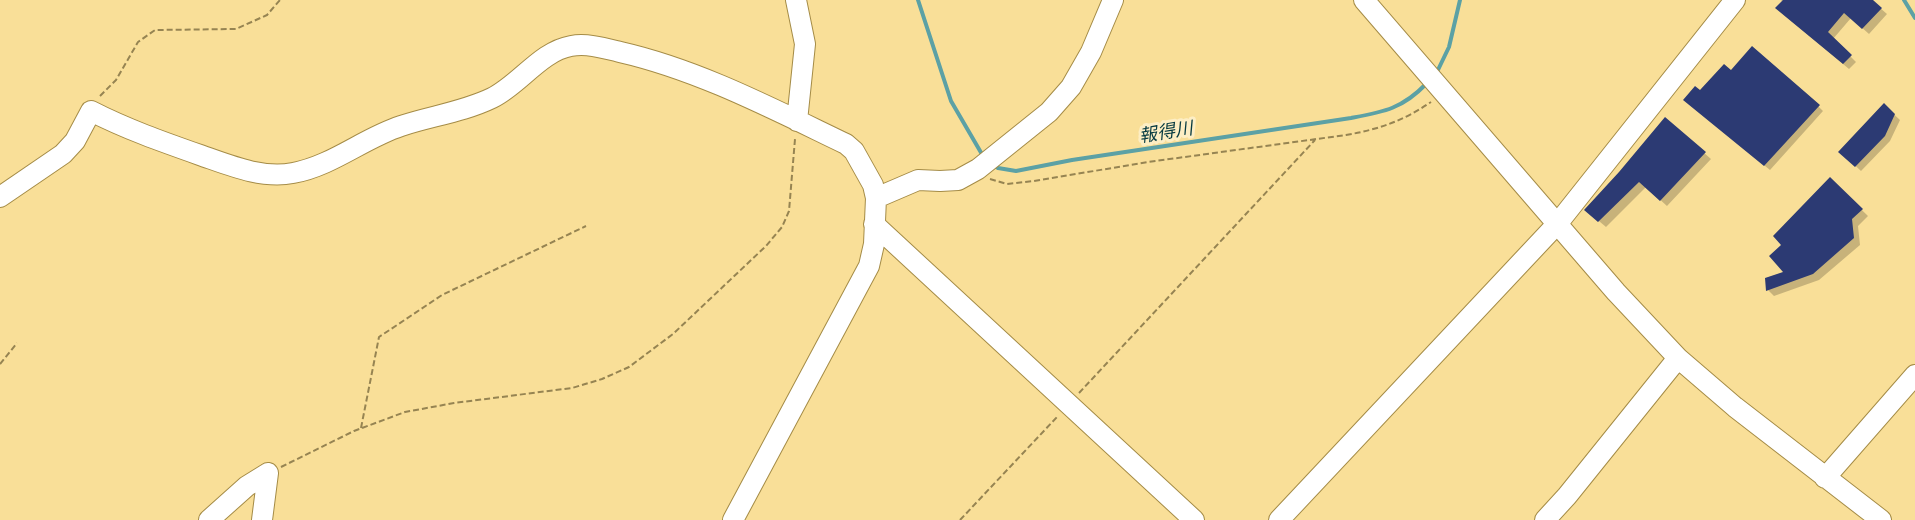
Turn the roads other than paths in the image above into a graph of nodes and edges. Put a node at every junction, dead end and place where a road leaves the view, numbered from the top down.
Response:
1 (796, 0) edge
2 (1113, 0) edge
3 (1364, 0) edge
4 (1735, 0) edge
5 (797, 121) junction
6 (0, 197) edge
7 (876, 198) junction
8 (1558, 223) junction
9 (874, 224) junction
10 (1678, 358) junction
11 (1915, 375) edge
12 (1826, 478) junction
13 (210, 520) edge
14 (262, 520) edge
15 (733, 520) edge
16 (1194, 520) edge
17 (1279, 520) edge
18 (1545, 520) edge
19 (1881, 520) edge

1 - 5 street
2 - 7 street
3 - 8 street
4 - 8 street
5 - 6 street
5 - 7 street
7 - 9 street
8 - 10 street
8 - 17 street
9 - 15 street
9 - 16 street
10 - 12 street
10 - 18 street
11 - 12 street
12 - 19 street
13 - 14 street

